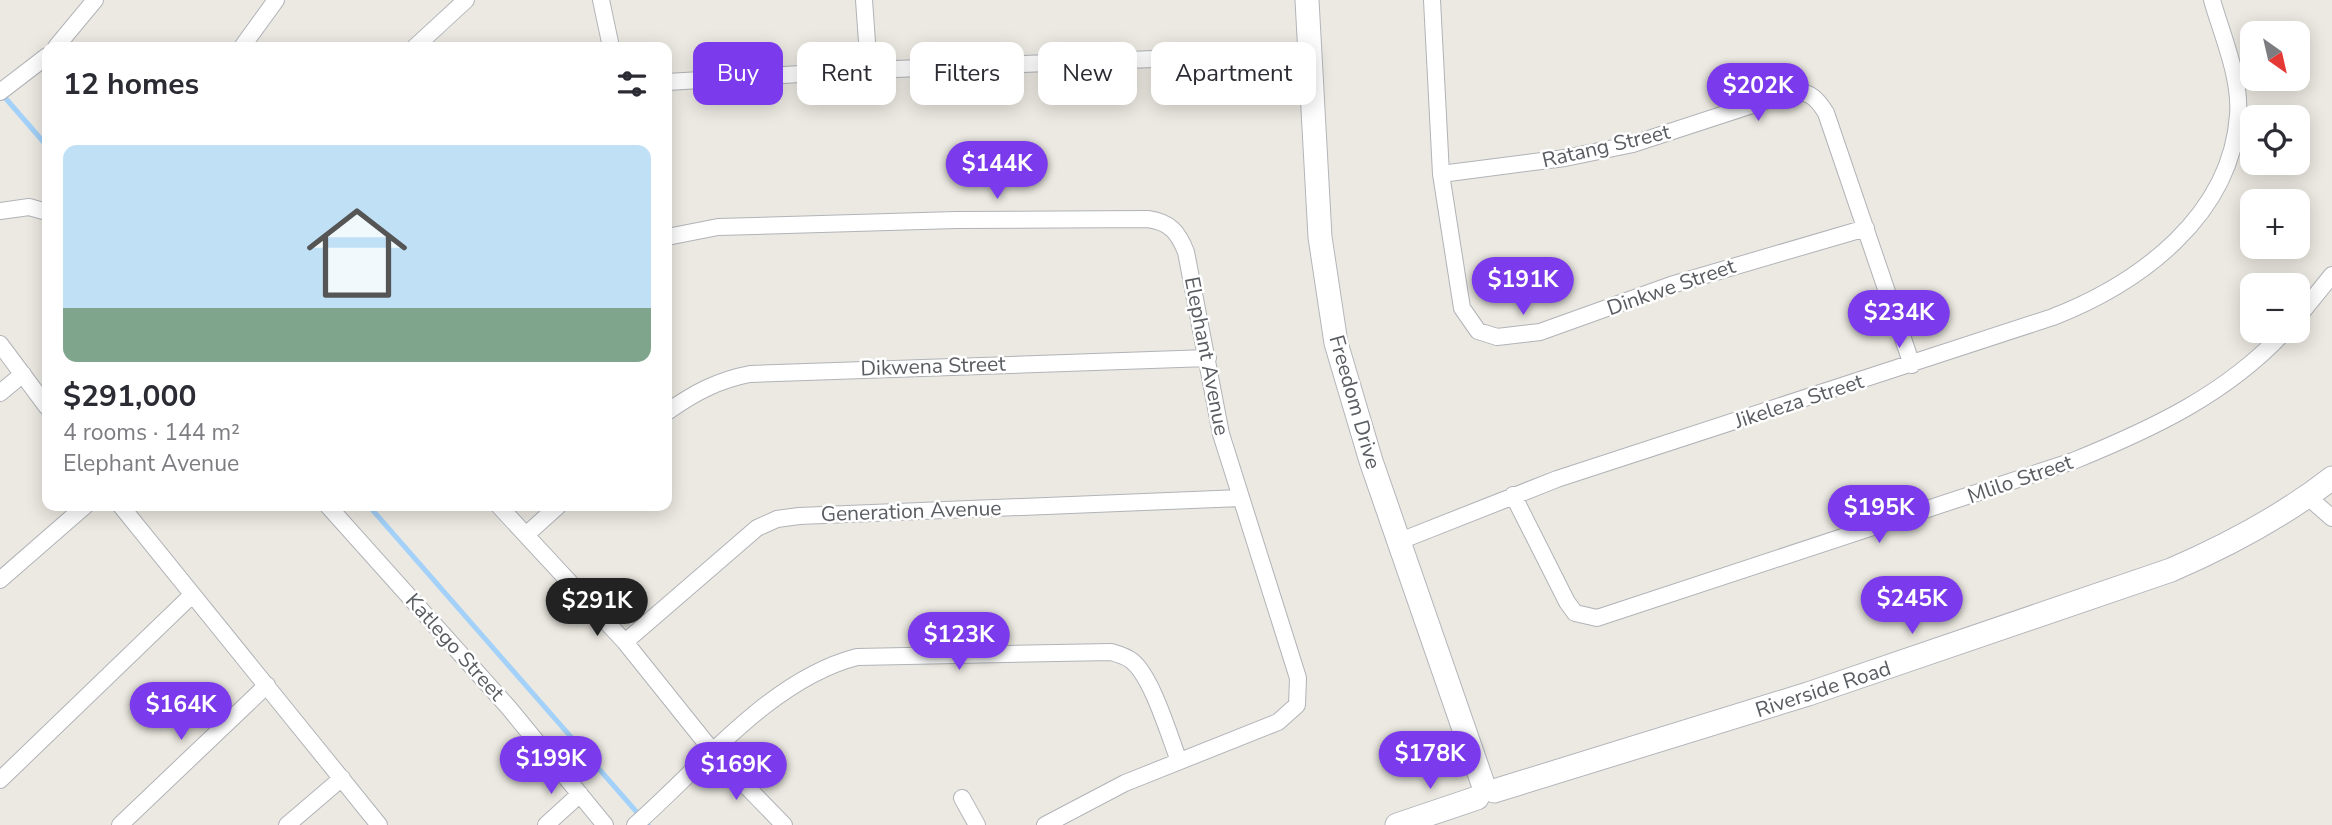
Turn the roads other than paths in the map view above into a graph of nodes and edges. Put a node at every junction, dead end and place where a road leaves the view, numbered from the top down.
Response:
1 (95, 0) edge
2 (276, 0) edge
3 (466, 0) edge
4 (601, 0) edge
5 (864, 0) edge
6 (1307, 0) edge
7 (1432, 0) edge
8 (2212, 0) edge
9 (60, 42) edge
10 (246, 42) edge
11 (420, 42) edge
12 (610, 42) edge
13 (867, 42) edge
14 (1308, 42) edge
15 (1151, 59) edge
16 (42, 60) edge
17 (896, 69) edge
18 (797, 74) edge
19 (672, 82) edge
20 (0, 92) edge
21 (1311, 105) edge
22 (1441, 174) junction
23 (0, 211) edge
24 (42, 211) edge
25 (1866, 228) junction
26 (672, 236) edge
27 (2332, 275) edge
28 (2310, 302) edge
29 (2272, 343) edge
30 (0, 344) edge
31 (1208, 358) junction
32 (1912, 365) junction
33 (23, 374) junction
34 (0, 393) edge
35 (42, 400) edge
36 (672, 408) edge
37 (2332, 478) edge
38 (1513, 495) junction
39 (2308, 497) junction
40 (1241, 498) junction
41 (79, 511) edge
42 (125, 511) edge
43 (333, 511) edge
44 (504, 511) edge
45 (552, 511) edge
46 (2332, 517) edge
47 (527, 534) junction
48 (1400, 541) junction
49 (0, 580) edge
50 (192, 595) junction
51 (625, 642) junction
52 (267, 685) junction
53 (714, 753) junction
54 (1179, 761) junction
55 (342, 778) junction
56 (0, 780) edge
57 (1485, 792) junction
58 (580, 794) junction
59 (962, 798) dead end
60 (120, 825) edge
61 (287, 825) edge
62 (379, 825) edge
63 (546, 825) edge
64 (605, 825) edge
65 (635, 825) edge
66 (784, 825) edge
67 (977, 825) edge
68 (1045, 825) edge
69 (1396, 825) edge

1 - 9 street
2 - 10 street
3 - 11 street
4 - 12 street
5 - 13 street
6 - 14 street, Freedom Drive
7 - 22 street, Dinkwe Street
8 - 32 street, Jikeleza Street
15 - 17 street
16 - 20 street
18 - 19 street
21 - 48 street, Freedom Drive
22 - 25 street, Ratang Street
22 - 25 street, Dinkwe Street
23 - 24 street
25 - 32 street, Ratang Street
26 - 31 street, Elephant Avenue
27 - 28 street
29 - 38 street, Mlilo Street
30 - 33 street
31 - 36 street, Dikwena Street
31 - 40 street, Elephant Avenue
32 - 38 street, Jikeleza Street
33 - 34 street
33 - 35 street
37 - 39 street, Riverside Road
38 - 48 street, Jikeleza Street
39 - 46 street
39 - 57 street, Riverside Road
40 - 51 street, Generation Avenue
40 - 54 street, Elephant Avenue
41 - 49 street
42 - 50 street
43 - 58 street, Katlego Street
44 - 47 street
45 - 47 street
47 - 51 street
48 - 57 street, Freedom Drive
50 - 52 street
50 - 56 street
51 - 53 street
52 - 55 street
52 - 60 street
53 - 54 street
53 - 65 street
53 - 66 street
54 - 68 street, Elephant Avenue
55 - 61 street
55 - 62 street
57 - 69 street, Riverside Road
58 - 63 street
58 - 64 street, Katlego Street
59 - 67 street

